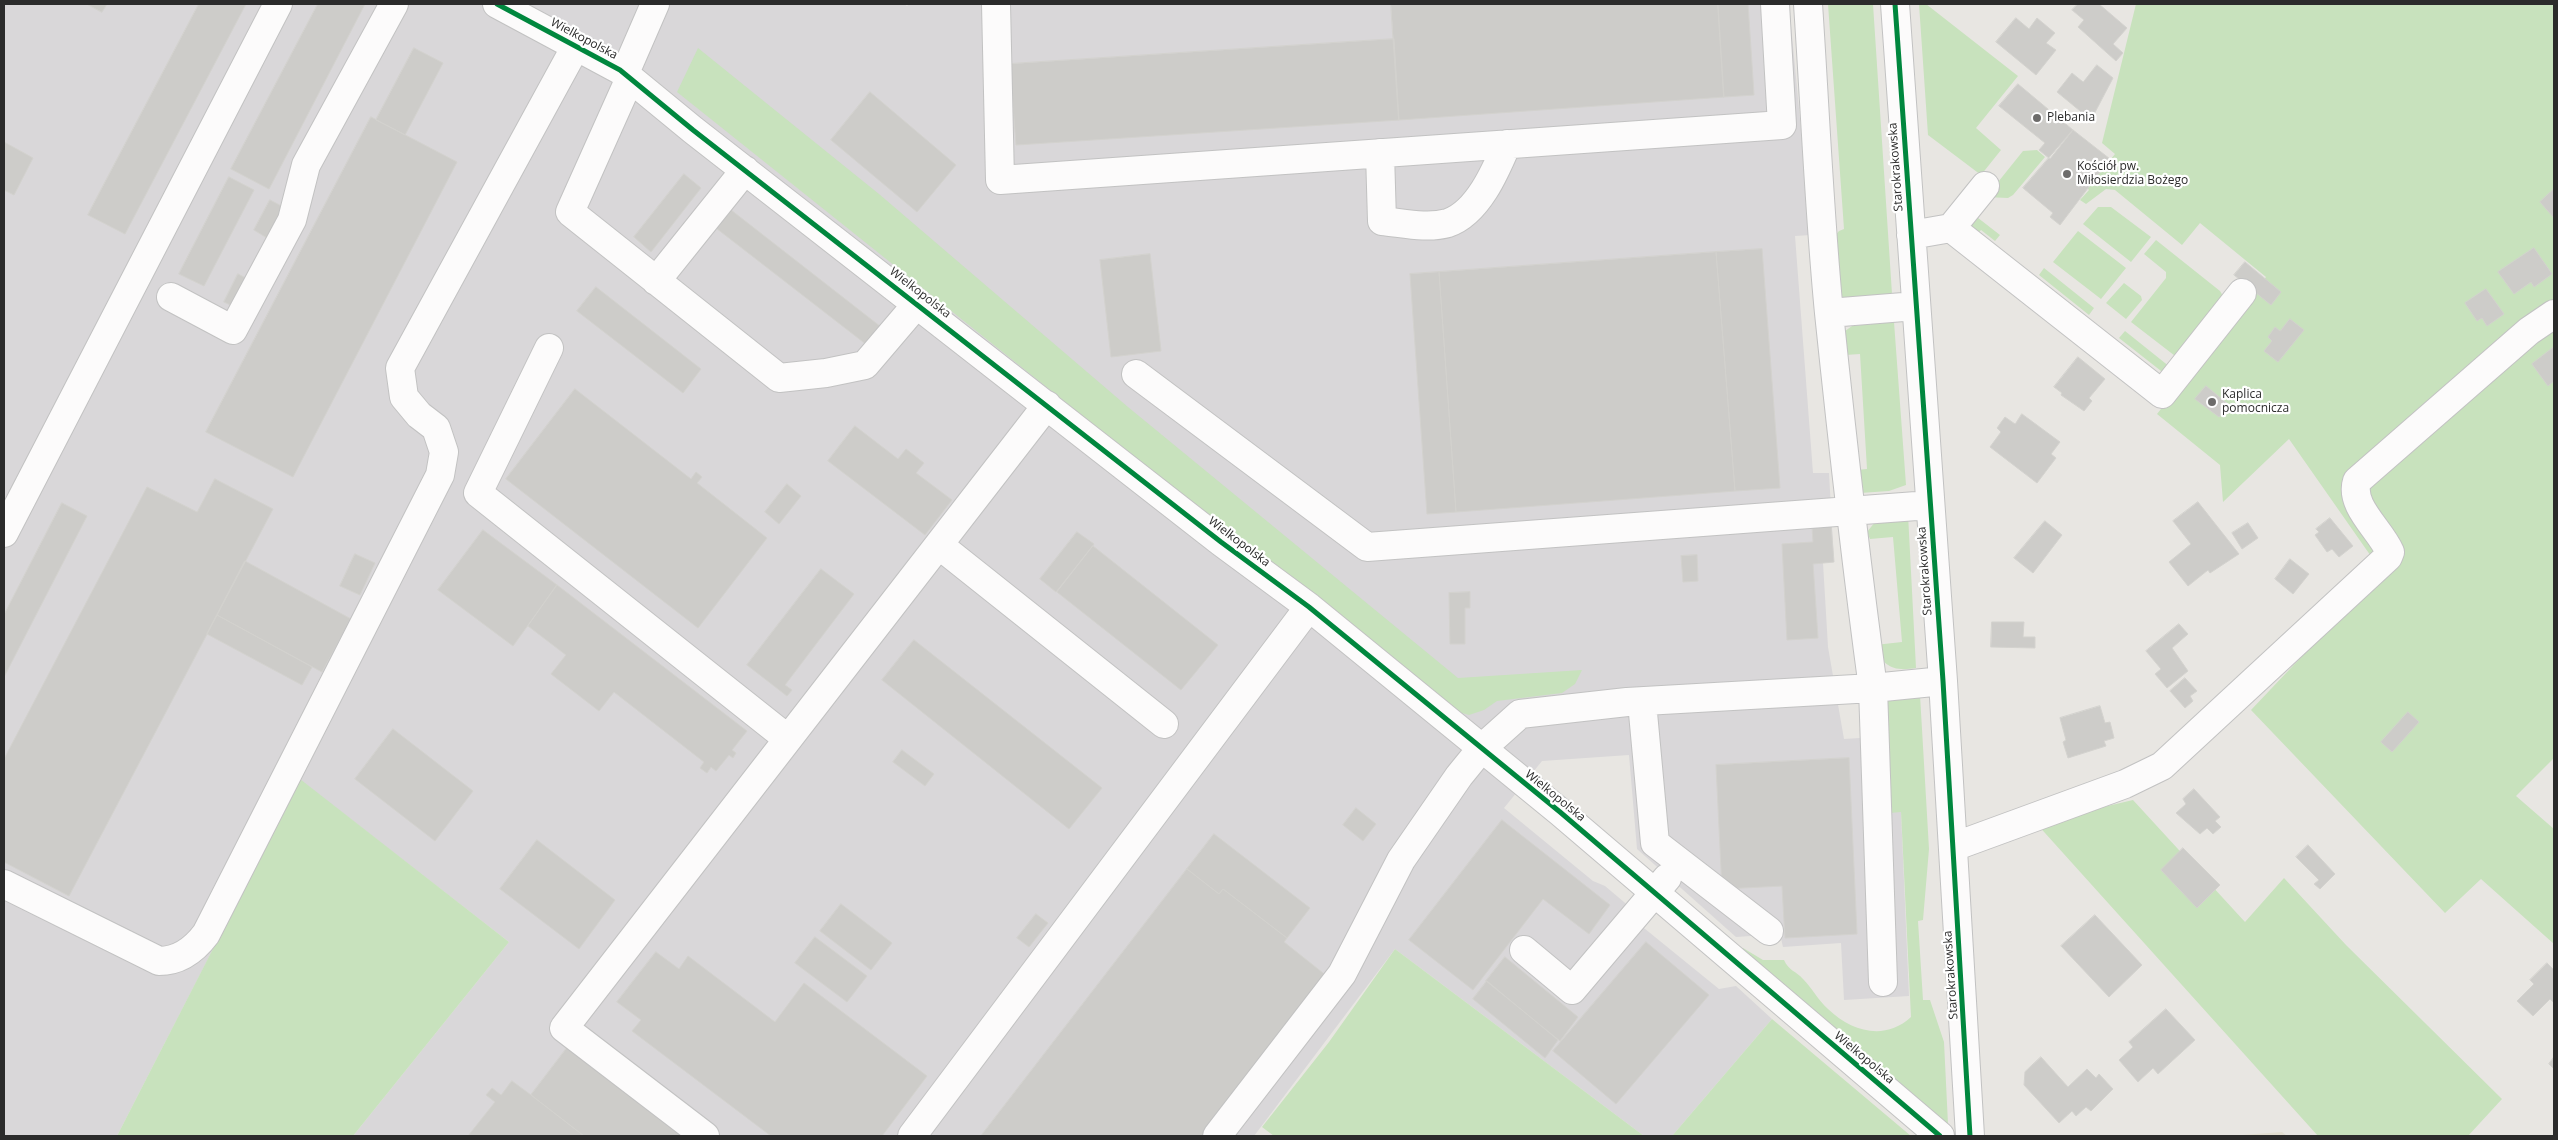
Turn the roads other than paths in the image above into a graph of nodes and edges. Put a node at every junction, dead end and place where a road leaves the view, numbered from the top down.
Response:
1 (278, 4) edge
2 (394, 4) edge
3 (497, 4) edge
4 (655, 4) edge
5 (996, 4) edge
6 (1775, 4) edge
7 (1808, 4) edge
8 (1895, 4) edge
9 (576, 46) junction
10 (627, 76) junction
11 (1507, 144) junction
12 (1380, 153) junction
13 (745, 170) junction
14 (1985, 186) dead end
15 (1951, 228) junction
16 (1911, 234) junction
17 (656, 281) junction
18 (2242, 293) dead end
19 (171, 297) dead end
20 (917, 304) junction
21 (1916, 306) junction
22 (1829, 313) junction
23 (2554, 314) edge
24 (549, 348) dead end
25 (1136, 374) dead end
26 (1047, 405) junction
27 (1930, 505) junction
28 (1849, 512) junction
29 (4, 533) edge
30 (939, 545) junction
31 (1309, 607) junction
32 (1943, 682) junction
33 (1873, 688) junction
34 (1642, 702) junction
35 (1164, 724) dead end
36 (788, 739) junction
37 (1481, 749) junction
38 (1953, 847) junction
39 (1679, 864) junction
40 (4, 884) edge
41 (1654, 893) junction
42 (1769, 931) dead end
43 (1524, 950) dead end
44 (1883, 982) dead end
45 (705, 1136) edge
46 (912, 1136) edge
47 (1217, 1136) edge
48 (1940, 1136) edge
49 (1970, 1136) edge

1 - 29 street
2 - 19 street
3 - 9 street, Wielkopolska
4 - 10 street
5 - 12 street
6 - 11 street
7 - 22 street
8 - 16 street, Starokrakowska
9 - 10 street, Wielkopolska
9 - 40 street
10 - 13 street, Wielkopolska
10 - 17 street
11 - 12 street
11 - 12 street
13 - 17 street
13 - 20 street, Wielkopolska
14 - 15 street
15 - 16 street
15 - 18 street
16 - 21 street, Starokrakowska
17 - 20 street
20 - 26 street, Wielkopolska
21 - 22 street
21 - 27 street, Starokrakowska
22 - 28 street
23 - 38 street
24 - 36 street
25 - 28 street
26 - 30 street
26 - 31 street, Wielkopolska
27 - 28 street
27 - 32 street, Starokrakowska
28 - 33 street
30 - 35 street
30 - 36 street
31 - 37 street, Wielkopolska
31 - 46 street
32 - 33 street
32 - 38 street, Starokrakowska
33 - 34 street
33 - 44 street
34 - 37 street
34 - 39 street
36 - 45 street
37 - 41 street, Wielkopolska
37 - 47 street
38 - 49 street, Starokrakowska
39 - 41 street
39 - 42 street
41 - 43 street
41 - 48 street, Wielkopolska

